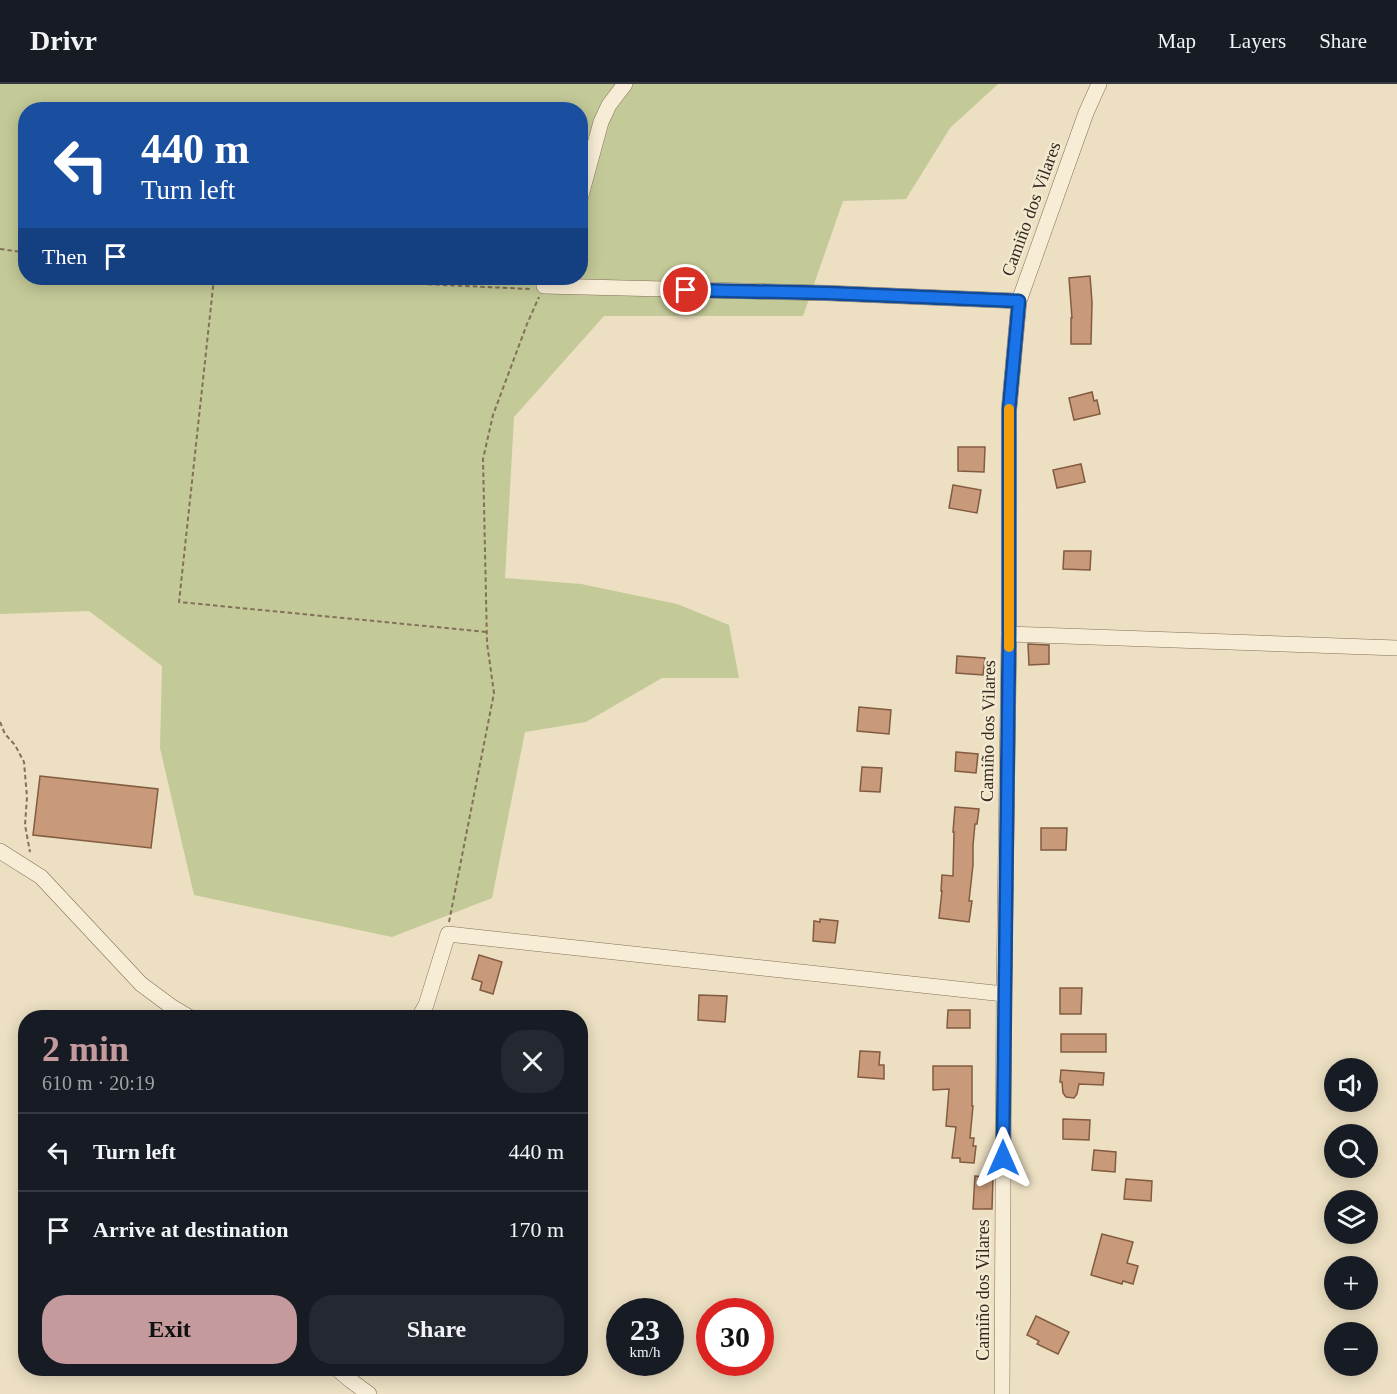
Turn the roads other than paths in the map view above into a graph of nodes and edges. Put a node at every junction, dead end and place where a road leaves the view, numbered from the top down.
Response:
1 (625, 84) edge
2 (1099, 84) edge
3 (588, 170) edge
4 (588, 284) edge
5 (1019, 301) junction
6 (1009, 634) junction
7 (1397, 648) edge
8 (0, 851) edge
9 (1004, 994) junction
10 (177, 1010) edge
11 (423, 1010) edge
12 (345, 1376) edge
13 (369, 1394) edge
14 (1002, 1394) edge

1 - 3 street
2 - 5 street, Camiño dos Vilares
4 - 5 street
5 - 6 street, Camiño dos Vilares
6 - 7 street
6 - 9 street, Camiño dos Vilares
8 - 10 street
9 - 11 street
9 - 14 street, Camiño dos Vilares
12 - 13 street

